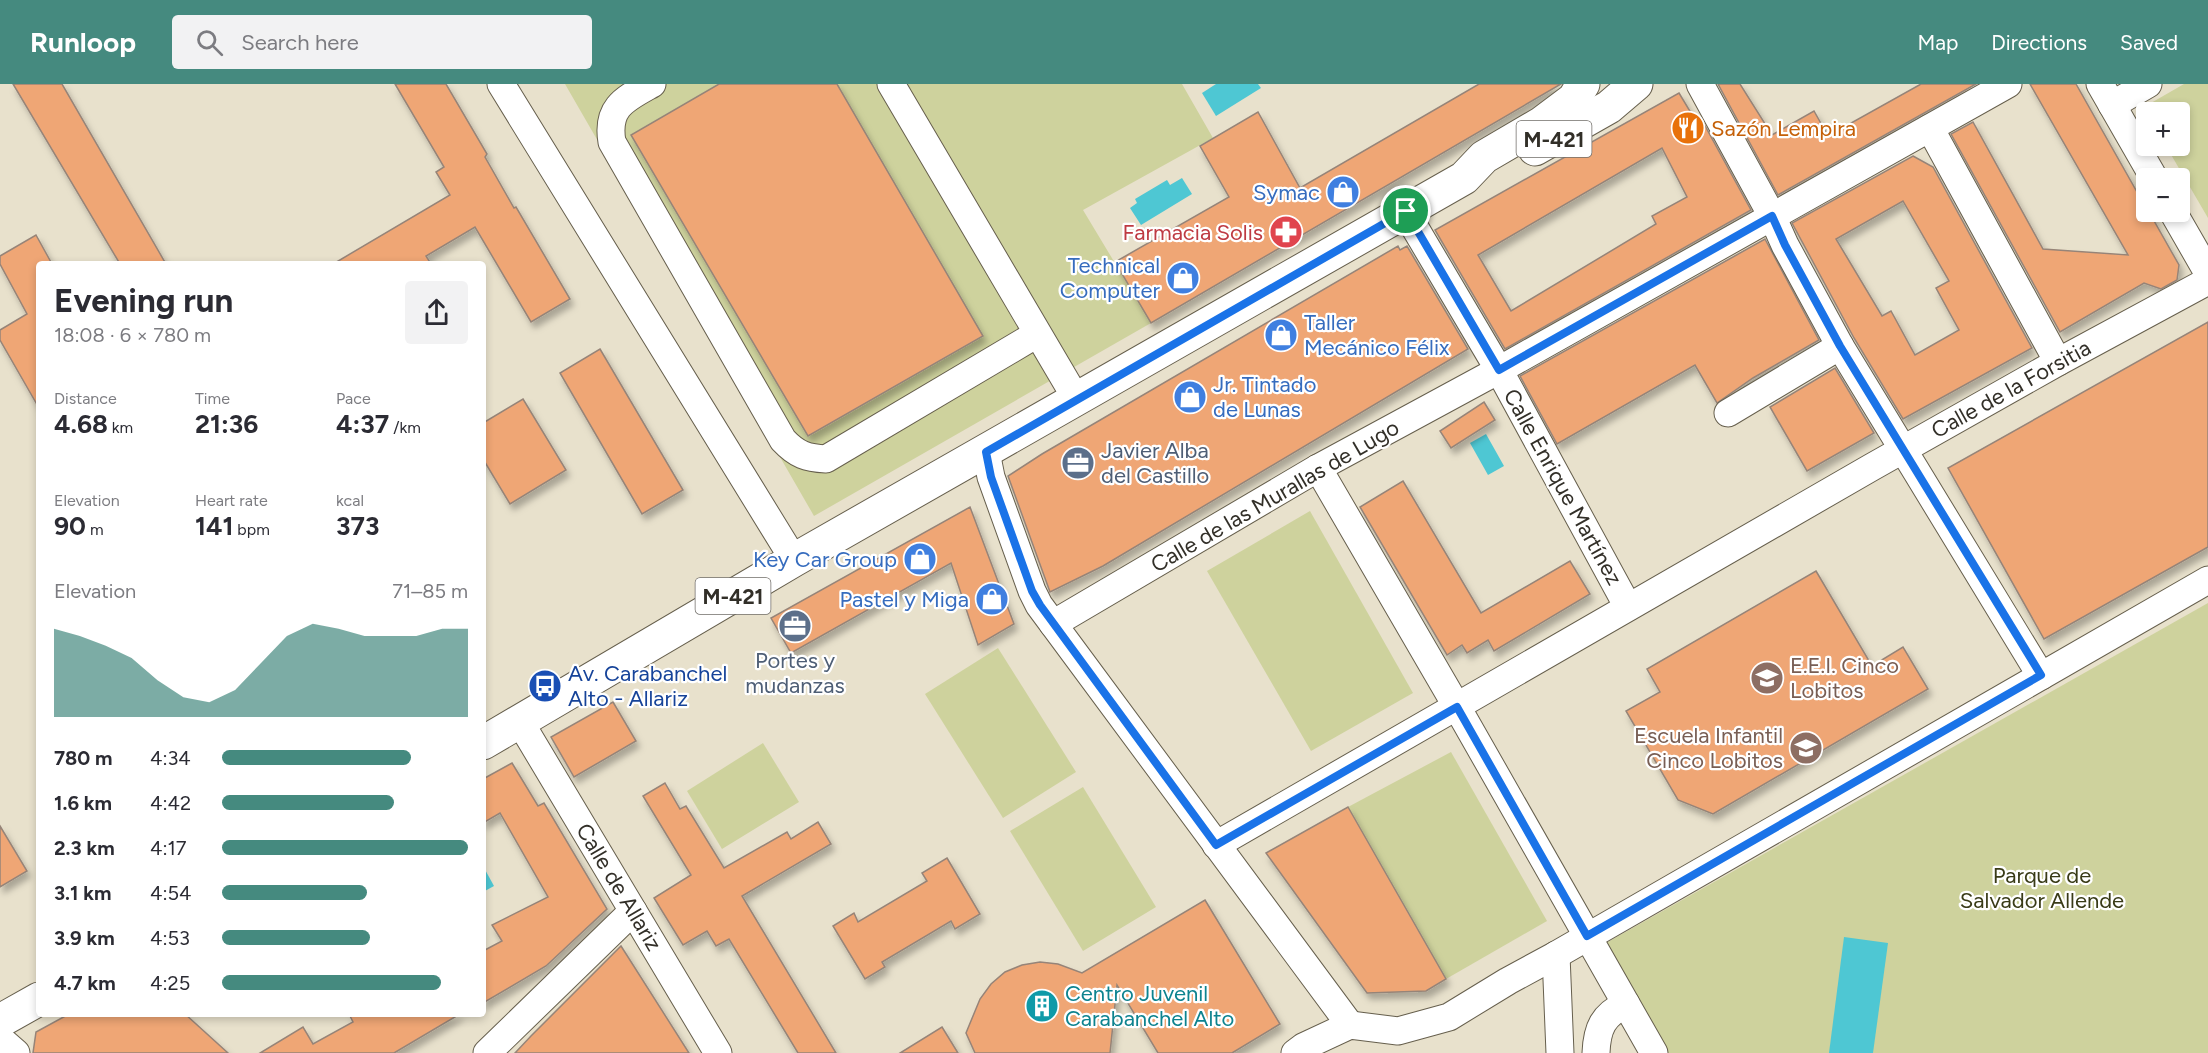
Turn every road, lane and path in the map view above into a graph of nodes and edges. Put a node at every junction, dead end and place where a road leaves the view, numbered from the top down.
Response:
1 (501, 84) edge
2 (652, 84) edge
3 (891, 84) edge
4 (1583, 84) edge
5 (1635, 84) edge
6 (1700, 84) edge
7 (2008, 84) edge
8 (2148, 84) edge
9 (2106, 94) edge
10 (1930, 128) junction
11 (2148, 168) edge
12 (1464, 178) junction
13 (1406, 211) junction
14 (1772, 216) junction
15 (2179, 222) edge
16 (2208, 273) edge
17 (2208, 282) edge
18 (1037, 334) junction
19 (1840, 346) junction
20 (2058, 362) junction
21 (1499, 370) junction
22 (1077, 400) junction
23 (1728, 413) dead end
24 (1904, 449) junction
25 (986, 452) junction
26 (1318, 468) junction
27 (794, 560) junction
28 (2208, 580) edge
29 (1628, 607) junction
30 (1053, 624) junction
31 (2041, 675) junction
32 (1457, 707) junction
33 (520, 722) junction
34 (486, 741) edge
35 (1216, 845) junction
36 (633, 911) junction
37 (1587, 936) junction
38 (1556, 955) junction
39 (36, 1001) edge
40 (1626, 1004) junction
41 (0, 1021) edge
42 (1350, 1025) junction
43 (0, 1039) edge
44 (1399, 1042) edge
45 (16, 1053) edge
46 (487, 1053) edge
47 (718, 1053) edge
48 (1295, 1053) edge
49 (1560, 1053) edge
50 (1596, 1053) edge
51 (1654, 1053) edge

1 - 27 street
2 - 18 street
3 - 18 street
4 - 12 main road
5 - 12 main road, M-421
6 - 14 street
7 - 10 street, Calle de las Murallas de Lugo
8 - 9 street
9 - 11 street
10 - 14 street, Calle de las Murallas de Lugo
10 - 20 street
12 - 13 main road, M-421
13 - 21 street, Calle Enrique Martínez
13 - 22 main road, M-421
14 - 19 street
14 - 21 street, Calle de las Murallas de Lugo
15 - 16 street
17 - 20 street, Calle de la Forsitia
18 - 22 street
19 - 23 street
19 - 24 street
20 - 24 street, Calle de la Forsitia
21 - 26 street, Calle de las Murallas de Lugo
21 - 29 street, Calle Enrique Martínez
22 - 25 main road, M-421
24 - 29 street, Calle de la Forsitia
24 - 31 street
25 - 27 main road, M-421
25 - 30 street
26 - 30 street, Calle de las Murallas de Lugo
26 - 32 street
27 - 33 main road, M-421
28 - 31 street
29 - 32 street, Calle de la Forsitia
30 - 35 street
31 - 37 street
32 - 35 street, Calle de la Forsitia
32 - 37 street
33 - 34 main road, M-421
33 - 36 street, Calle de Allariz
35 - 42 street
36 - 46 street
36 - 47 street, Calle de Allariz
37 - 38 street
37 - 40 street
38 - 44 street
38 - 49 street
39 - 41 main road
40 - 50 street
40 - 51 street
42 - 44 street
42 - 48 street
43 - 45 street

